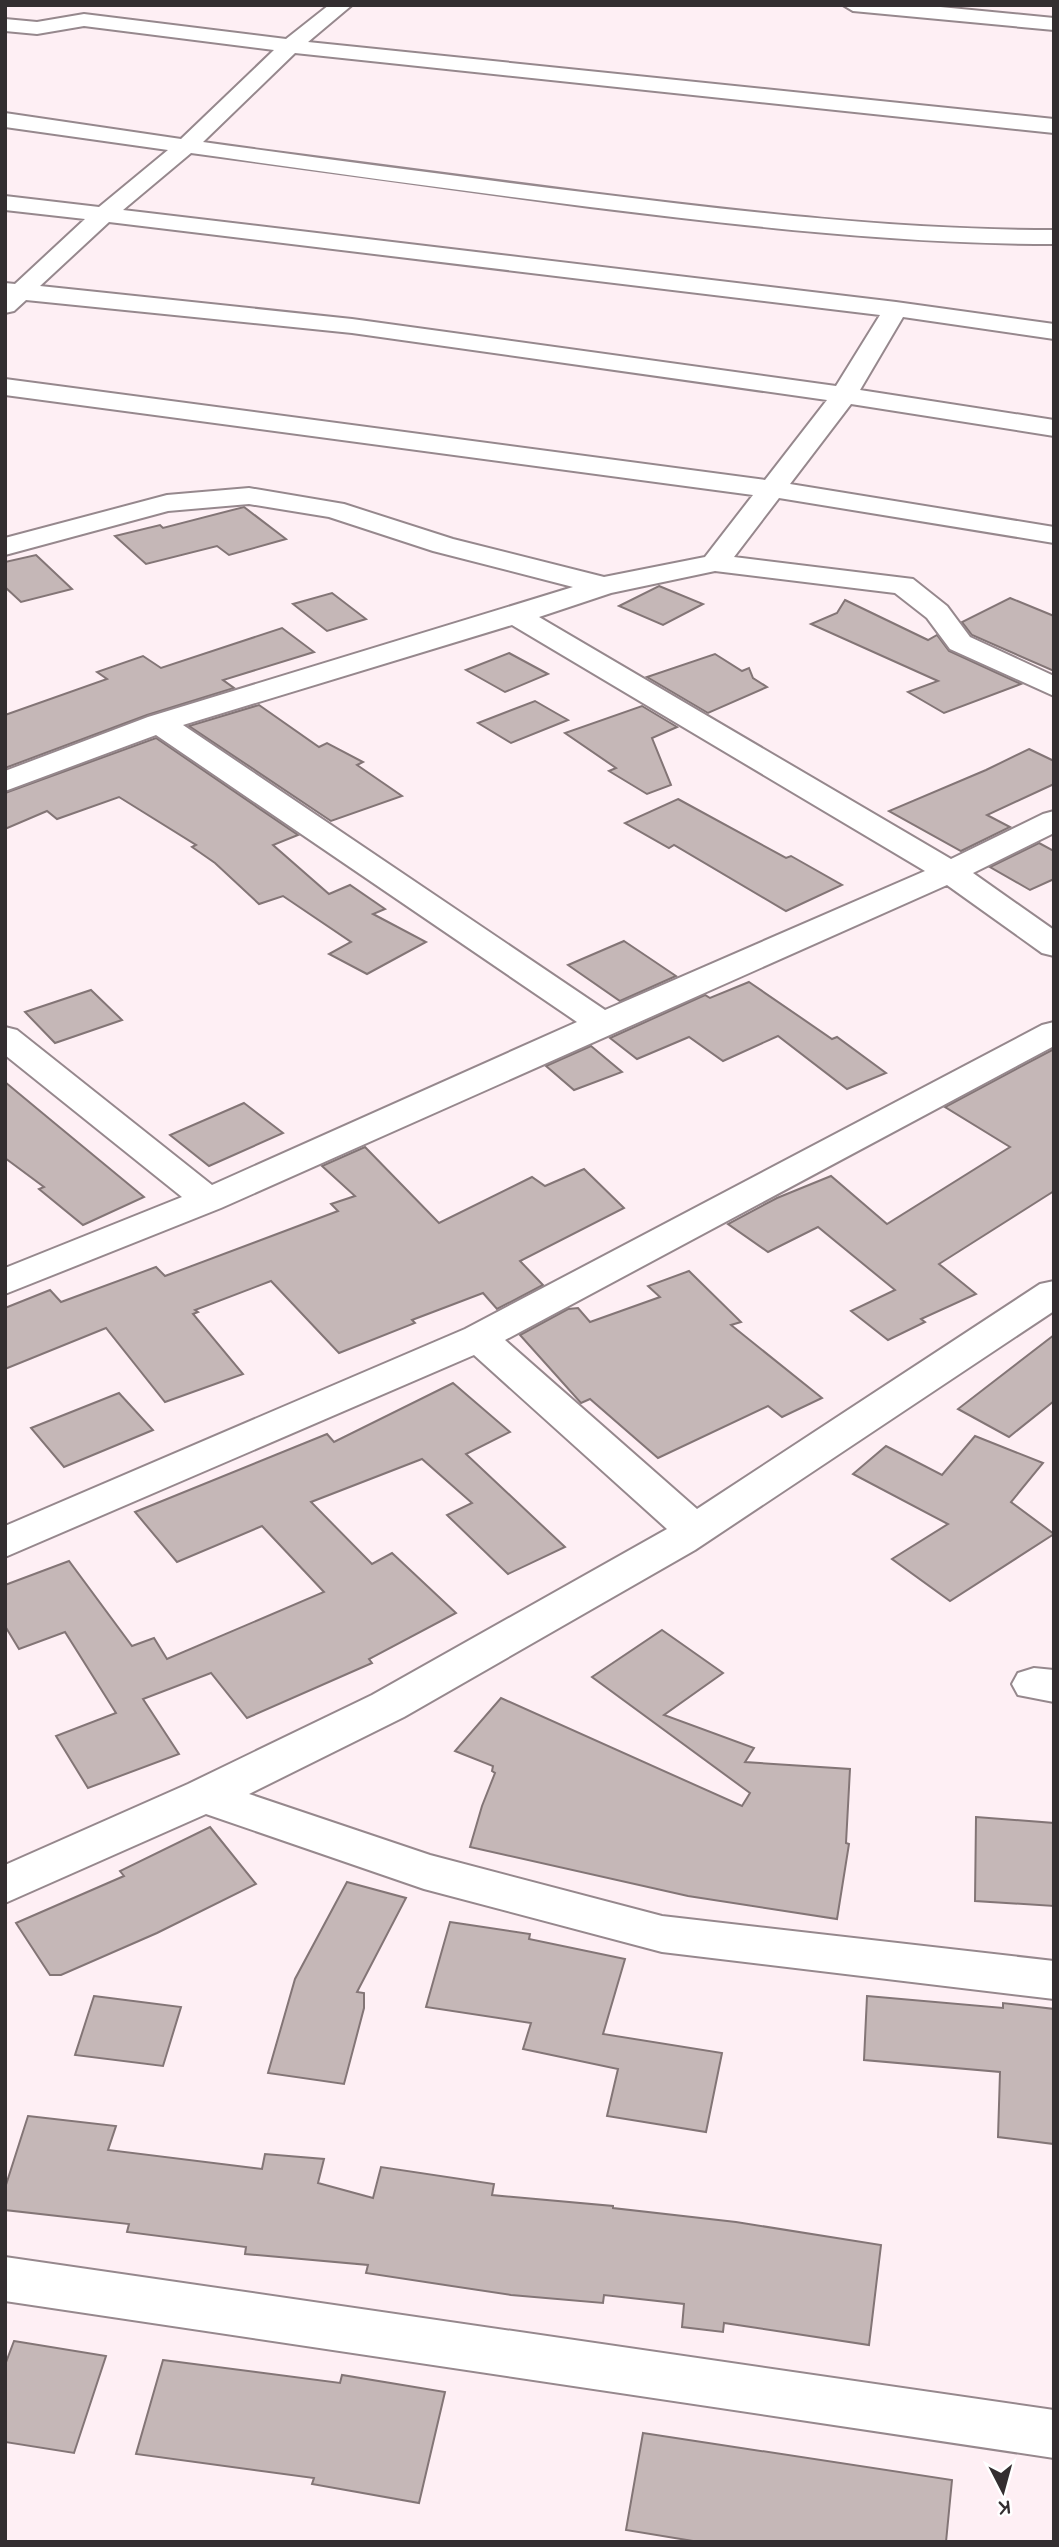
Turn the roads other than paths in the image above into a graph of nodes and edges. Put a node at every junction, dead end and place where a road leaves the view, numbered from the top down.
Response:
1 (342, 5) edge
2 (853, 5) edge
3 (1054, 24) edge
4 (5, 25) edge
5 (290, 46) junction
6 (5, 120) edge
7 (1054, 126) edge
8 (186, 146) junction
9 (5, 203) edge
10 (102, 216) junction
11 (1054, 237) edge
12 (10, 296) edge
13 (896, 309) junction
14 (1054, 332) edge
15 (5, 387) edge
16 (844, 395) junction
17 (1054, 428) edge
18 (772, 489) junction
19 (1054, 536) edge
20 (5, 547) edge
21 (715, 563) junction
22 (604, 586) junction
23 (515, 615) junction
24 (1054, 687) edge
25 (159, 723) junction
26 (5, 782) edge
27 (1054, 821) edge
28 (950, 872) junction
29 (1054, 946) edge
30 (602, 1024) junction
31 (1054, 1032) edge
32 (5, 1037) edge
33 (208, 1200) junction
34 (5, 1282) edge
35 (1054, 1293) edge
36 (479, 1338) junction
37 (694, 1530) junction
38 (5, 1543) edge
39 (204, 1796) junction
40 (5, 1885) edge
41 (1054, 1980) edge
42 (5, 2279) edge
43 (1054, 2434) edge

1 - 5 street
2 - 3 street
4 - 5 street
5 - 7 street
5 - 8 street
6 - 8 street
8 - 10 street
8 - 11 street
9 - 10 street
10 - 12 street
10 - 13 street
12 - 16 street
13 - 14 street
13 - 16 street
15 - 18 street
16 - 17 street
16 - 18 street
18 - 19 street
18 - 21 street
20 - 22 street
21 - 22 street
21 - 24 street
22 - 23 street
23 - 25 street
23 - 28 street
25 - 26 street
25 - 30 street
27 - 28 street
28 - 29 street
28 - 30 street
30 - 33 street
31 - 36 street
32 - 33 street
33 - 34 street
35 - 37 street
36 - 37 street
36 - 38 street
37 - 39 street
39 - 40 street
39 - 41 street
42 - 43 street

